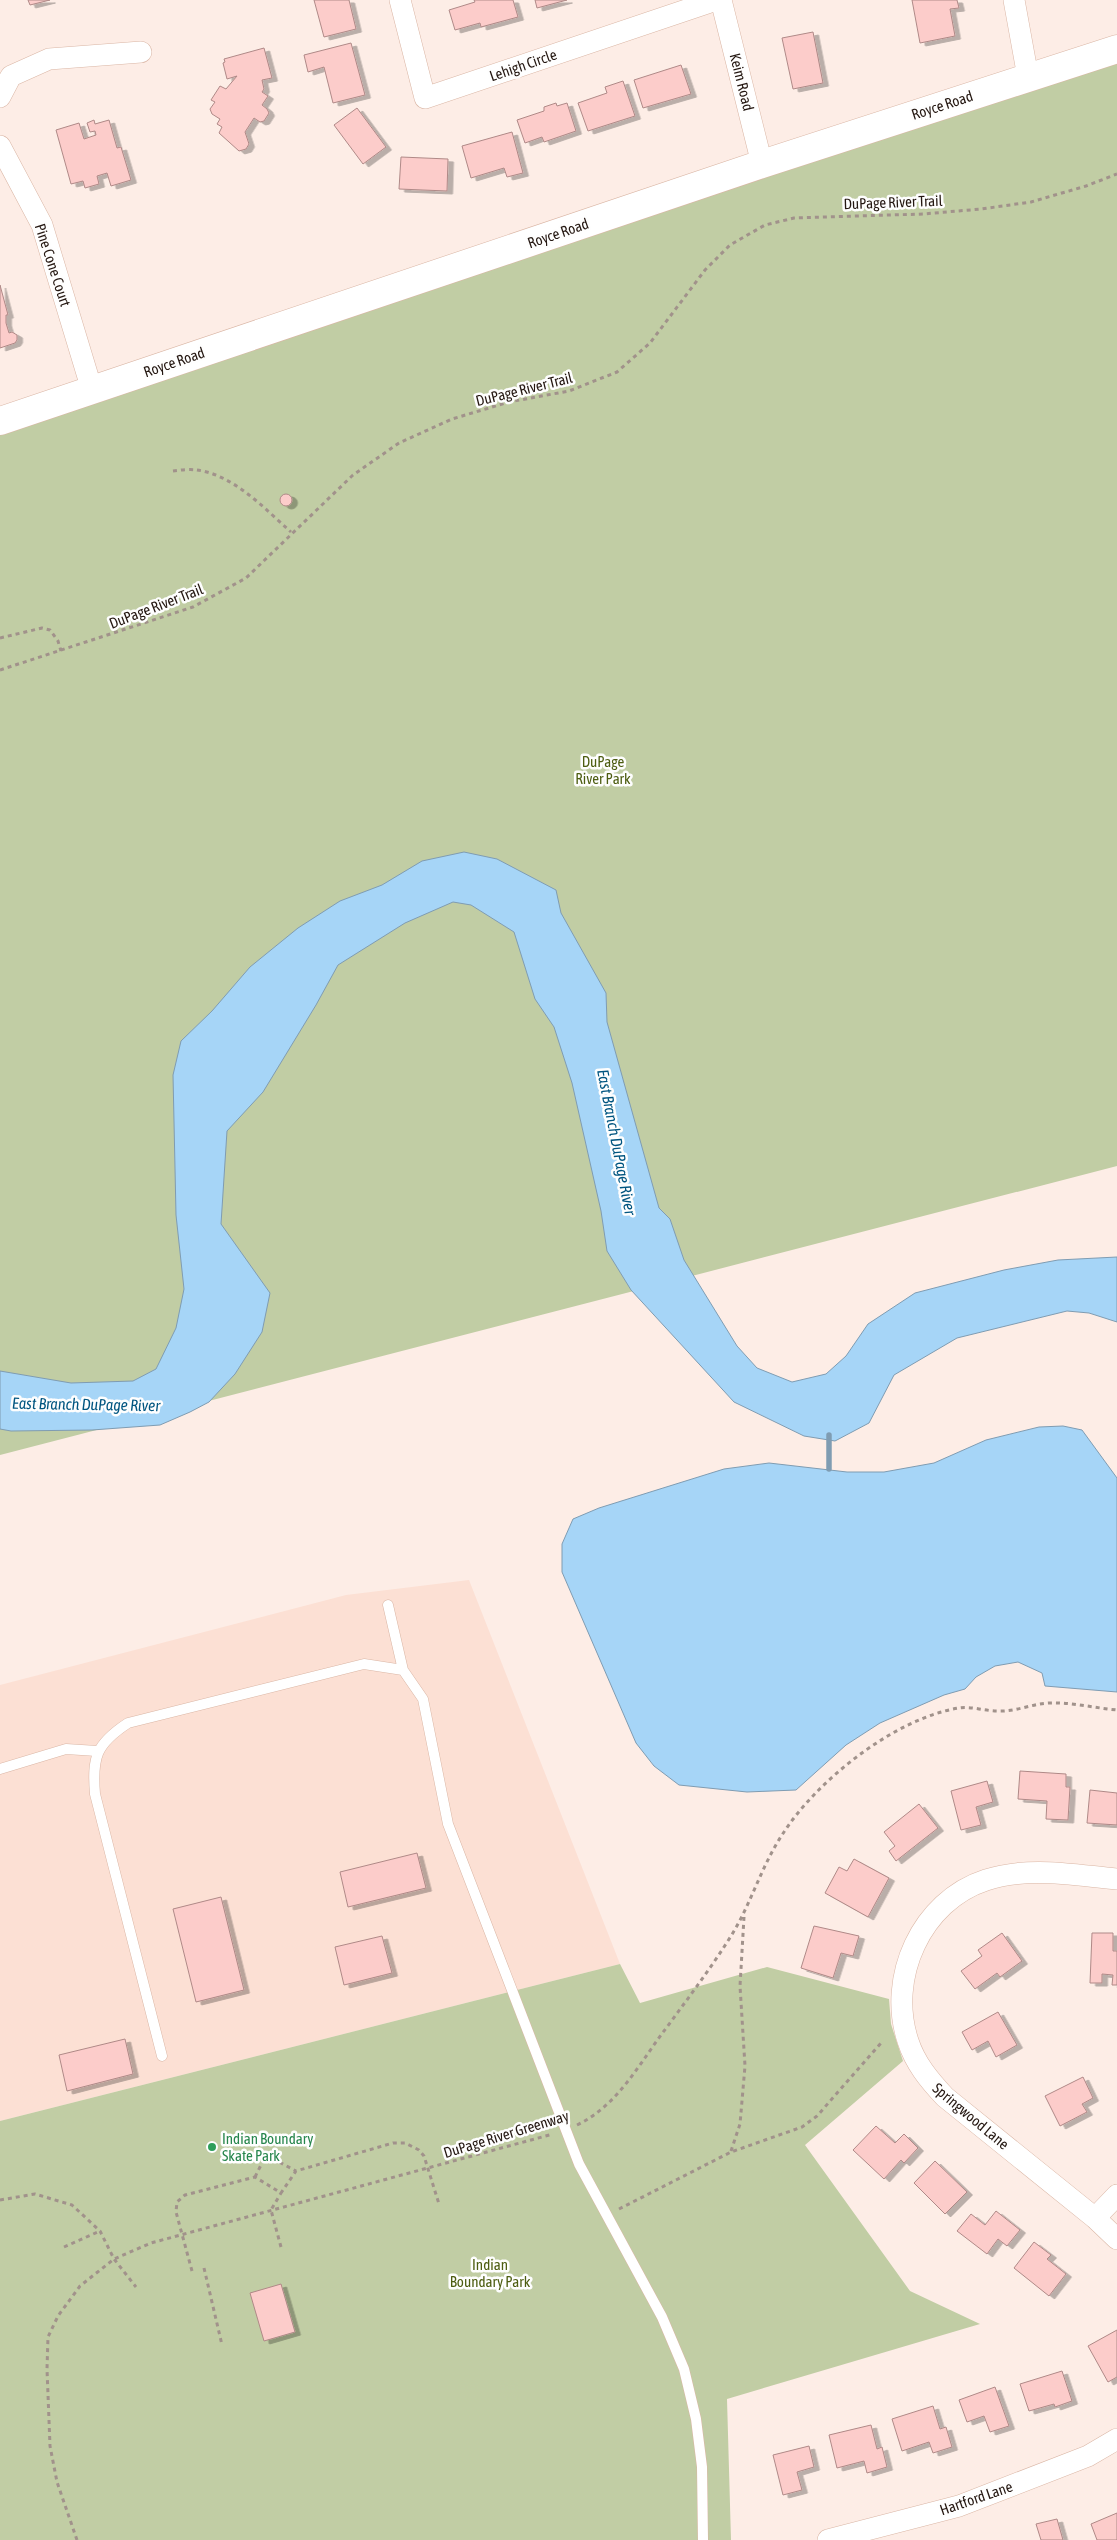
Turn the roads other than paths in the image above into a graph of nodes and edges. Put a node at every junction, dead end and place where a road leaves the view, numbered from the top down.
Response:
1 (400, 0) edge
2 (716, 0) edge
3 (721, 0) edge
4 (1014, 0) edge
5 (1117, 49) edge
6 (140, 52) dead end
7 (1028, 77) junction
8 (0, 97) edge
9 (0, 146) edge
10 (762, 164) junction
11 (92, 390) junction
12 (0, 421) edge
13 (388, 1605) dead end
14 (403, 1670) junction
15 (97, 1751) junction
16 (0, 1769) edge
17 (1117, 1880) edge
18 (162, 2056) dead end
19 (1117, 2195) edge
20 (1095, 2218) junction
21 (1117, 2239) edge
22 (1117, 2438) edge
23 (703, 2540) edge
24 (828, 2540) edge

1 - 2 street, Lehigh Circle
3 - 10 street, Keim Road
4 - 7 street
5 - 7 street, Royce Road
6 - 8 street
7 - 10 street, Royce Road
9 - 11 street, Pine Cone Court
10 - 11 street, Royce Road
11 - 12 street, Royce Road
13 - 14 lane
14 - 15 lane
14 - 23 lane
15 - 16 lane
15 - 18 lane
17 - 20 street, Springwood Lane
19 - 20 street
20 - 21 street, Springwood Lane
22 - 24 street, Hartford Lane

